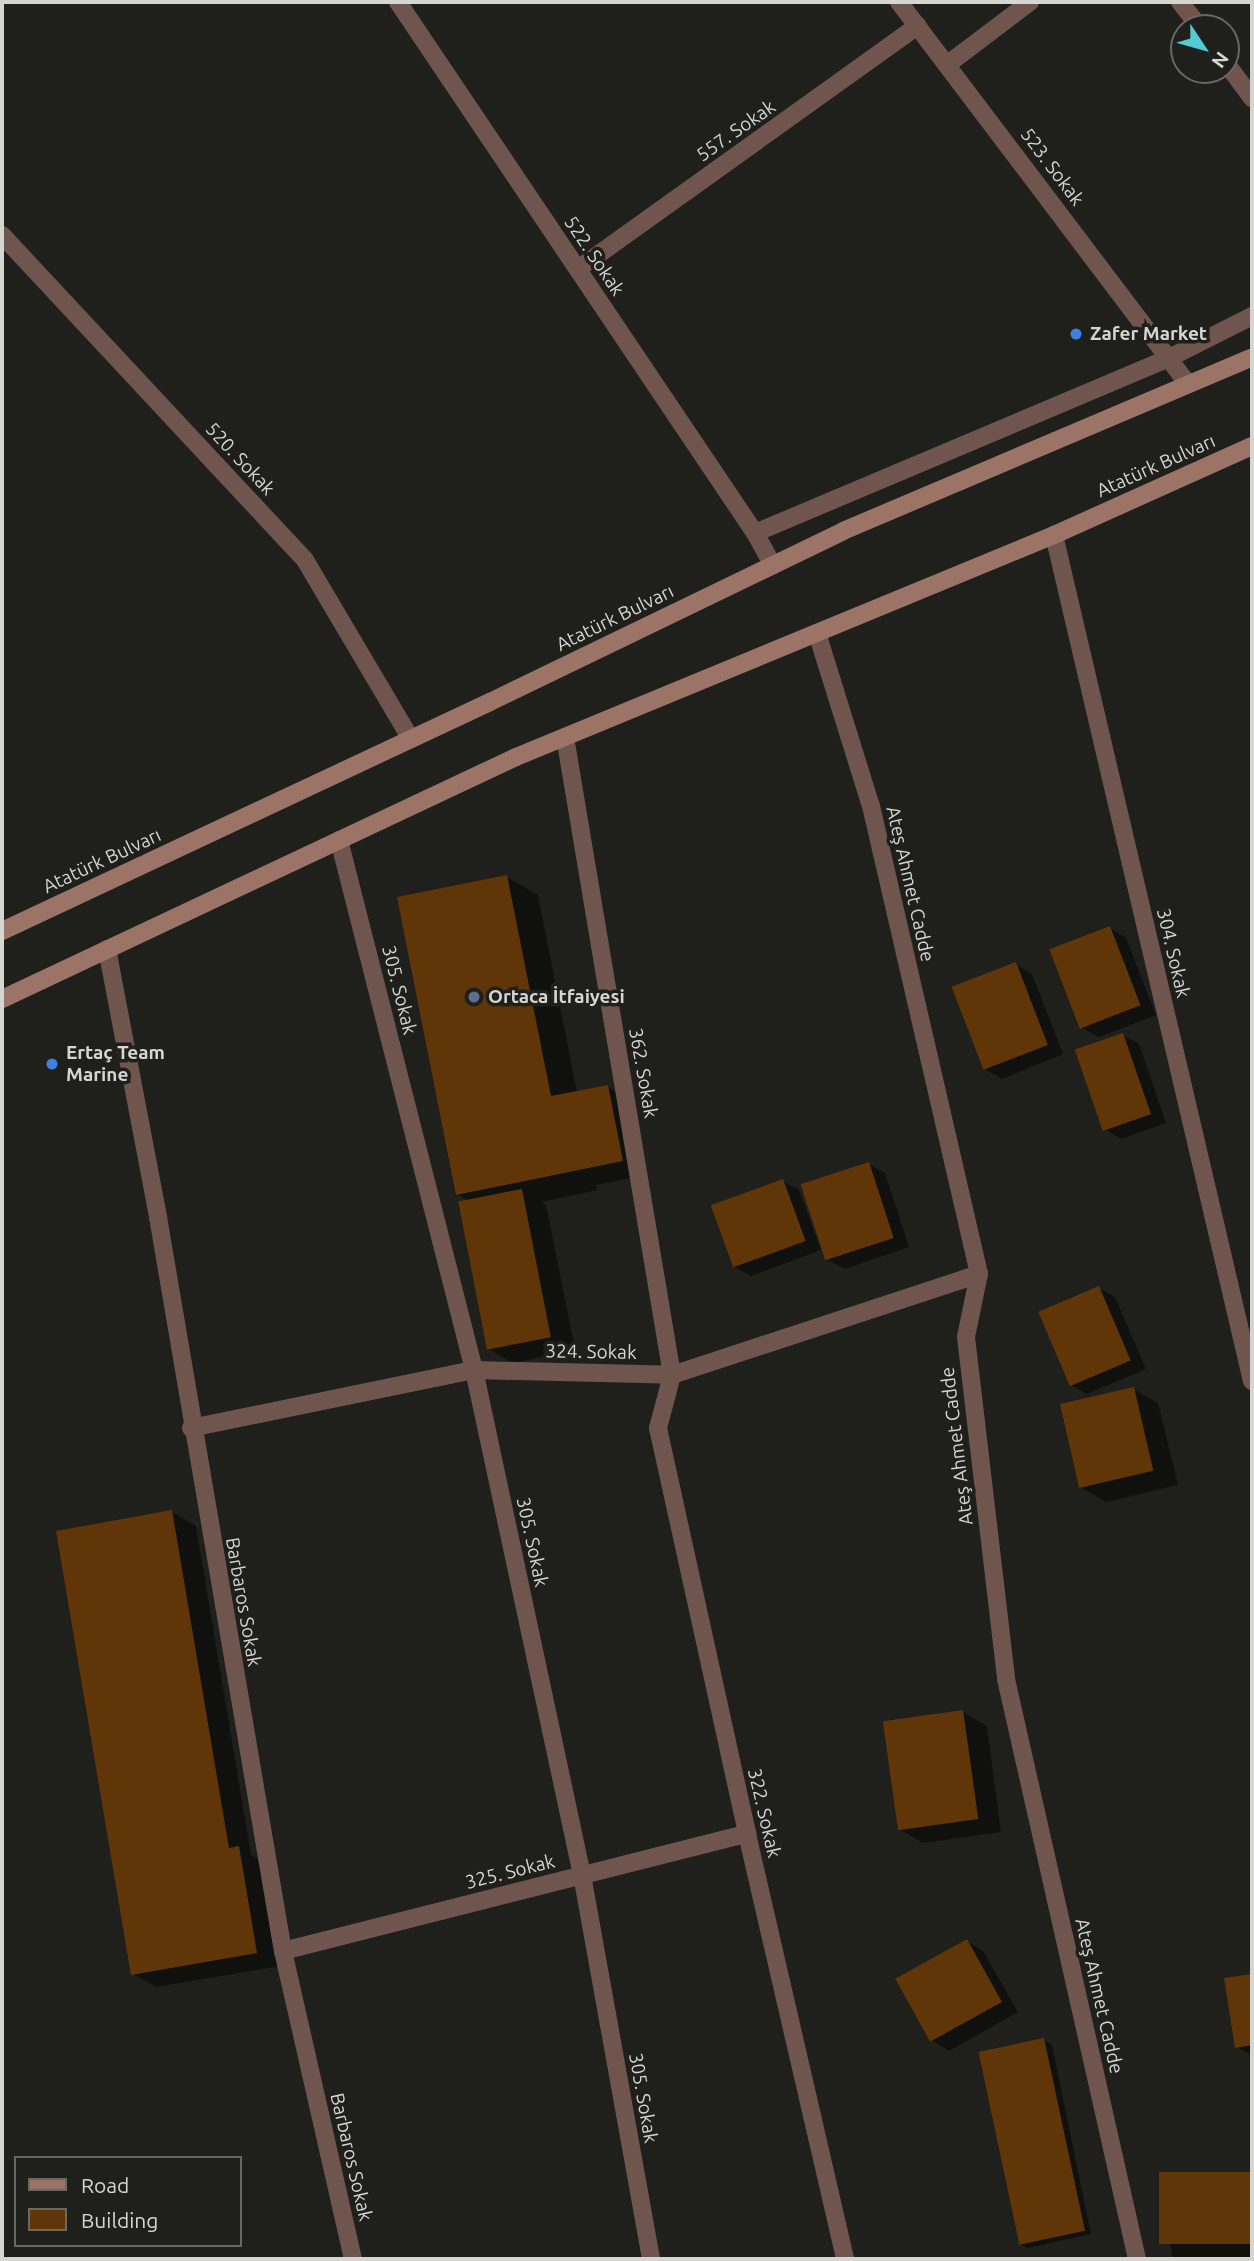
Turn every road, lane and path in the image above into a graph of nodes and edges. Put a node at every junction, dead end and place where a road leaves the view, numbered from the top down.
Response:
1 (398, 2) edge
2 (899, 2) edge
3 (1030, 2) edge
4 (918, 26) junction
5 (948, 64) junction
6 (1240, 82) edge
7 (1252, 98) edge
8 (2, 235) edge
9 (578, 269) junction
10 (1252, 316) edge
11 (1252, 357) edge
12 (1169, 358) junction
13 (1188, 384) junction
14 (1252, 446) edge
15 (755, 533) junction
16 (1054, 535) junction
17 (773, 565) junction
18 (817, 633) junction
19 (565, 737) junction
20 (411, 739) junction
21 (339, 840) junction
22 (2, 931) edge
23 (107, 949) junction
24 (2, 999) edge
25 (978, 1274) junction
26 (474, 1370) junction
27 (672, 1375) junction
28 (1252, 1381) edge
29 (191, 1428) junction
30 (747, 1834) junction
31 (582, 1875) junction
32 (283, 1951) junction
33 (353, 2259) edge
34 (651, 2259) edge
35 (845, 2259) edge
36 (1137, 2259) edge

1 - 9 street, 522. Sokak
2 - 4 street, 523. Sokak
3 - 5 street
4 - 5 street, 523. Sokak
4 - 9 street, 557. Sokak
5 - 12 street, 523. Sokak
6 - 7 street
8 - 20 street, 520. Sokak
9 - 15 street, 522. Sokak
10 - 12 street
11 - 13 main road, Atatürk Bulvarı
12 - 13 street, 523. Sokak
12 - 15 street
13 - 17 main road, Atatürk Bulvarı
14 - 16 main road, Atatürk Bulvarı
15 - 17 street, 522. Sokak
16 - 18 main road, Atatürk Bulvarı
16 - 28 street, 304. Sokak
17 - 20 main road, Atatürk Bulvarı
18 - 19 main road, Atatürk Bulvarı
18 - 25 street, Ateş Ahmet Cadde
19 - 21 main road, Atatürk Bulvarı
19 - 27 street, 362. Sokak
20 - 22 main road, Atatürk Bulvarı
21 - 23 main road, Atatürk Bulvarı
21 - 26 street, 305. Sokak
23 - 24 main road, Atatürk Bulvarı
23 - 29 street, Barbaros Sokak
25 - 27 street, 324. Sokak
25 - 36 street, Ateş Ahmet Cadde
26 - 27 street, 324. Sokak
26 - 29 street, 324. Sokak
26 - 31 street, 305. Sokak
27 - 30 street, 322. Sokak
29 - 32 street, Barbaros Sokak
30 - 31 street, 325. Sokak
30 - 35 street, 322. Sokak
31 - 32 street, 325. Sokak
31 - 34 street, 305. Sokak
32 - 33 street, Barbaros Sokak

